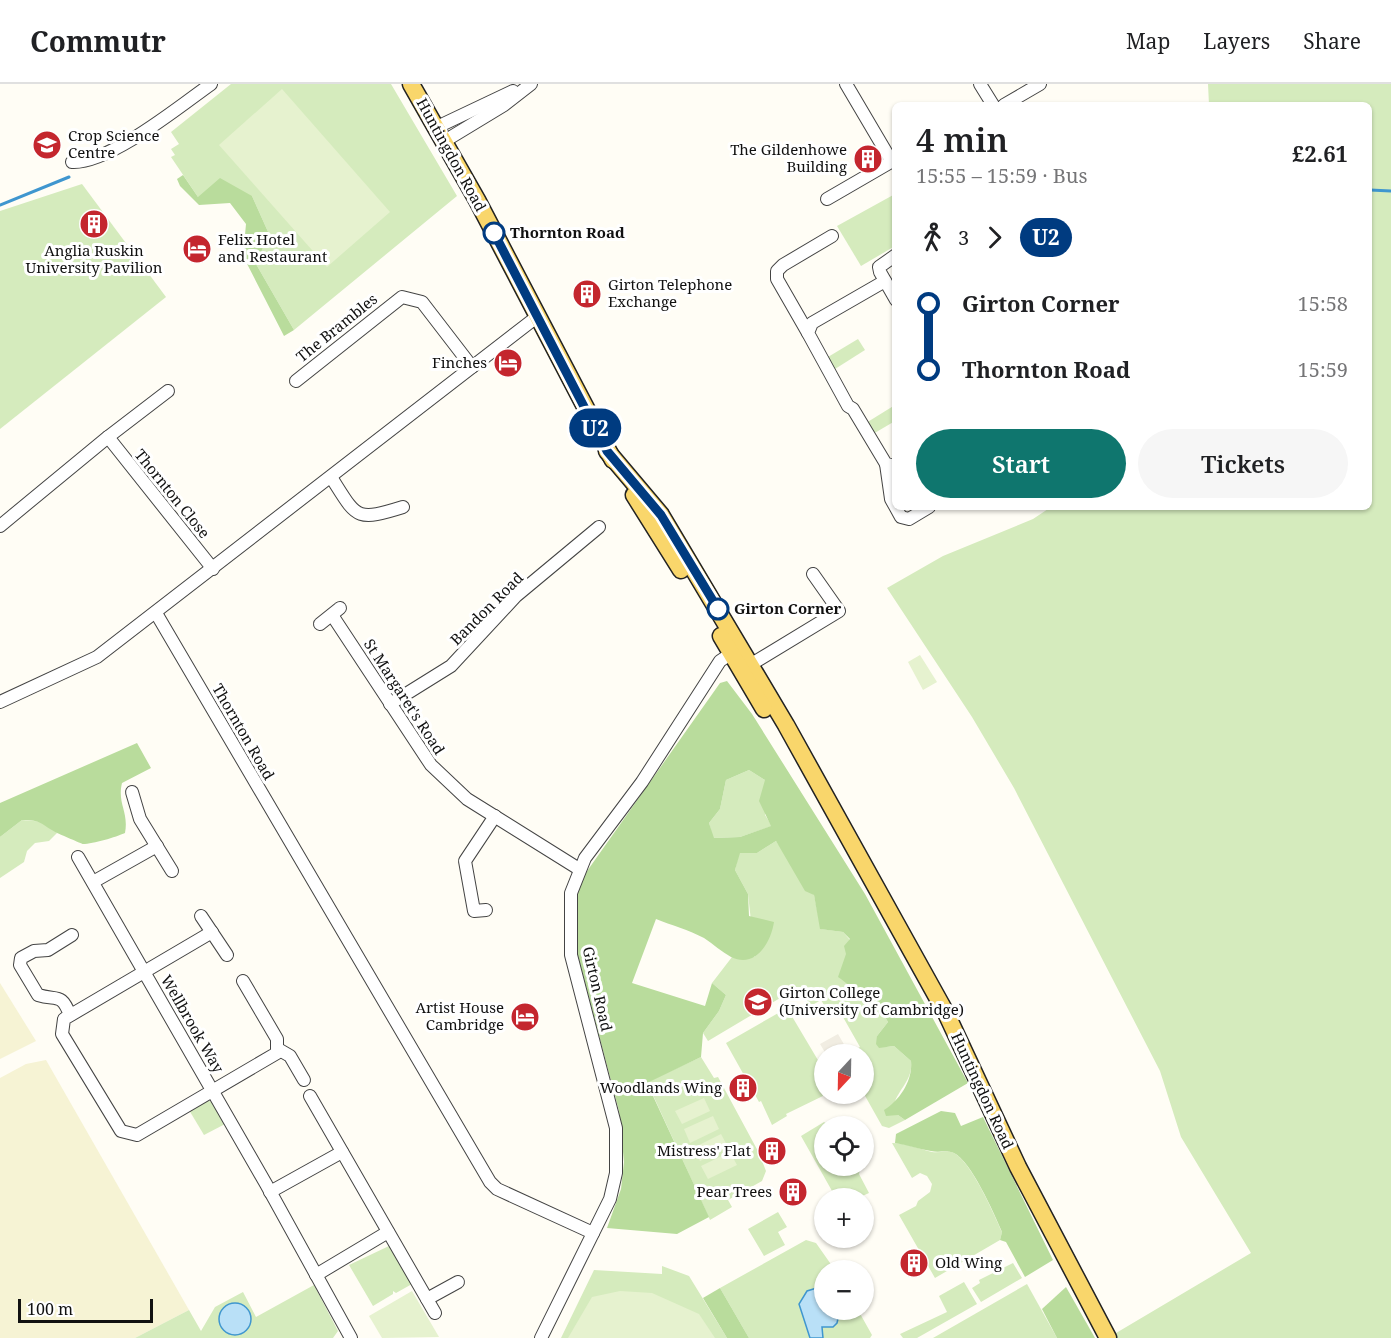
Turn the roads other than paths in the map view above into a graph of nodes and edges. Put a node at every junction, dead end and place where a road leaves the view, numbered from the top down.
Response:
1 (211, 84) edge
2 (411, 84) edge
3 (530, 84) edge
4 (846, 84) edge
5 (980, 84) edge
6 (1040, 84) edge
7 (993, 102) edge
8 (1001, 102) edge
9 (440, 135) junction
10 (892, 157) edge
11 (892, 161) edge
12 (72, 162) dead end
13 (827, 199) dead end
14 (832, 236) dead end
15 (892, 258) edge
16 (885, 281) junction
17 (892, 293) edge
18 (538, 316) junction
19 (808, 333) junction
20 (472, 367) junction
21 (296, 381) dead end
22 (168, 391) dead end
23 (108, 437) junction
24 (891, 465) edge
25 (331, 477) junction
26 (892, 501) edge
27 (402, 507) dead end
28 (897, 510) edge
29 (924, 510) edge
30 (0, 526) edge
31 (599, 527) dead end
32 (213, 569) junction
33 (813, 574) dead end
34 (156, 613) junction
35 (320, 624) dead end
36 (736, 650) junction
37 (746, 667) junction
38 (0, 702) edge
39 (390, 704) junction
40 (132, 792) dead end
41 (495, 816) junction
42 (157, 846) junction
43 (78, 857) dead end
44 (579, 869) junction
45 (172, 871) dead end
46 (93, 882) junction
47 (486, 910) dead end
48 (201, 915) dead end
49 (212, 932) junction
50 (72, 935) dead end
51 (226, 955) dead end
52 (145, 971) junction
53 (243, 981) dead end
54 (70, 1015) junction
55 (279, 1049) junction
56 (304, 1080) dead end
57 (213, 1091) junction
58 (310, 1096) dead end
59 (342, 1152) junction
60 (270, 1192) junction
61 (388, 1232) junction
62 (593, 1233) junction
63 (316, 1275) junction
64 (458, 1282) dead end
65 (427, 1299) junction
66 (435, 1314) dead end
67 (348, 1337) edge
68 (541, 1338) edge
69 (1108, 1338) edge

1 - 12 street
2 - 9 main road, Huntingdon Road
3 - 9 street
4 - 10 street
5 - 7 street
6 - 8 street
9 - 18 main road, Huntingdon Road
11 - 13 street
14 - 19 street
15 - 16 street
16 - 17 street
16 - 19 street
18 - 20 street
18 - 36 main road, Huntingdon Road
19 - 24 street
20 - 21 street, The Brambles
20 - 25 street
22 - 23 street
23 - 30 street
23 - 32 street, Thornton Close
24 - 26 street
25 - 27 street
25 - 32 street
28 - 29 street
31 - 39 street, Bandon Road
32 - 34 street
33 - 37 street
34 - 38 street
34 - 62 street, Thornton Road
35 - 39 street, St Margaret's Road
36 - 37 main road, Huntingdon Road
36 - 44 street, Girton Road
37 - 69 main road, Huntingdon Road
39 - 41 street, St Margaret's Road
40 - 42 street
41 - 44 street, St Margaret's Road
41 - 47 street
42 - 45 street
42 - 46 street
43 - 46 street, Wellbrook Way
44 - 62 street, Girton Road
46 - 52 street, Wellbrook Way
48 - 49 street
49 - 51 street
49 - 52 street, Wellbrook Way
50 - 54 street
52 - 54 street, Wellbrook Way
52 - 57 street, Wellbrook Way
53 - 55 street
54 - 57 street, Wellbrook Way
55 - 56 street
55 - 57 street, Wellbrook Way
57 - 60 street, Wellbrook Way
58 - 59 street
59 - 60 street
59 - 61 street
60 - 63 street, Wellbrook Way
61 - 63 street
61 - 65 street
62 - 68 street, Girton Road
63 - 67 street, Wellbrook Way
64 - 65 street
65 - 66 street

